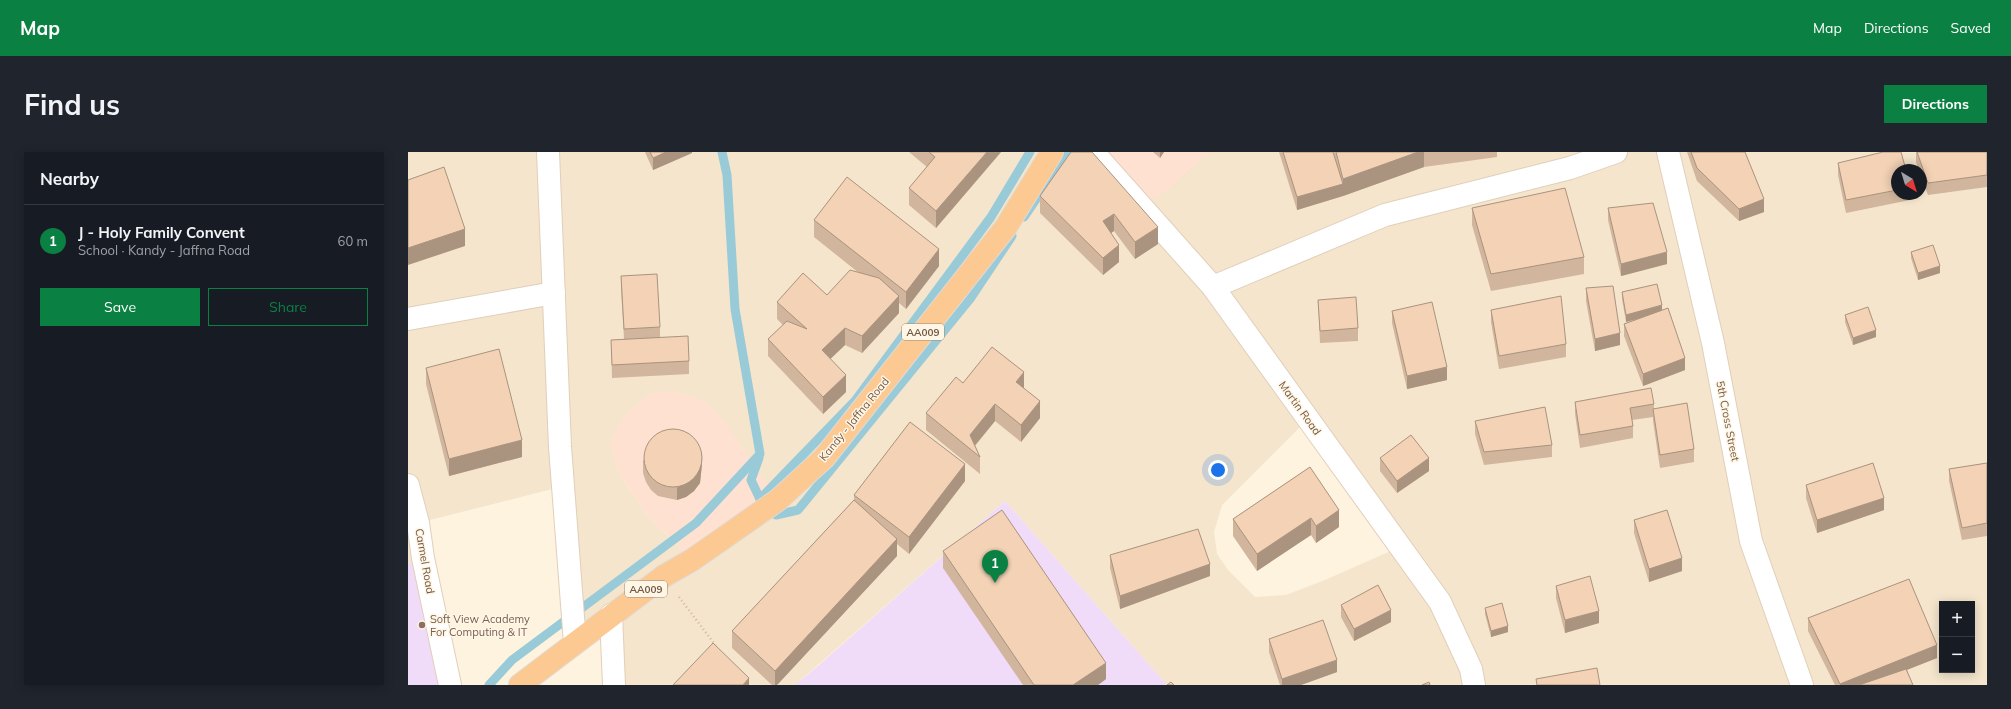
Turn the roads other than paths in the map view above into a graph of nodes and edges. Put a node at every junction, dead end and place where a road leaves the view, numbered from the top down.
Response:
1 (548, 152) edge
2 (1052, 152) edge
3 (1092, 152) edge
4 (1616, 152) edge
5 (1668, 152) edge
6 (1213, 287) junction
7 (554, 293) junction
8 (408, 319) edge
9 (408, 484) edge
10 (611, 615) junction
11 (574, 643) junction
12 (450, 685) edge
13 (520, 685) edge
14 (614, 685) edge
15 (1474, 685) edge
16 (1802, 685) edge

1 - 7 street
2 - 10 highway, Kandy - Jaffna Road / AA009
3 - 6 street, Martin Road
4 - 6 street
5 - 16 street, 5th Cross Street
6 - 15 street, Martin Road
7 - 8 street
7 - 11 street
9 - 12 street, Carmel Road
10 - 11 highway, Kandy - Jaffna Road / AA009
10 - 14 street
11 - 13 highway, Kandy - Jaffna Road / AA009

